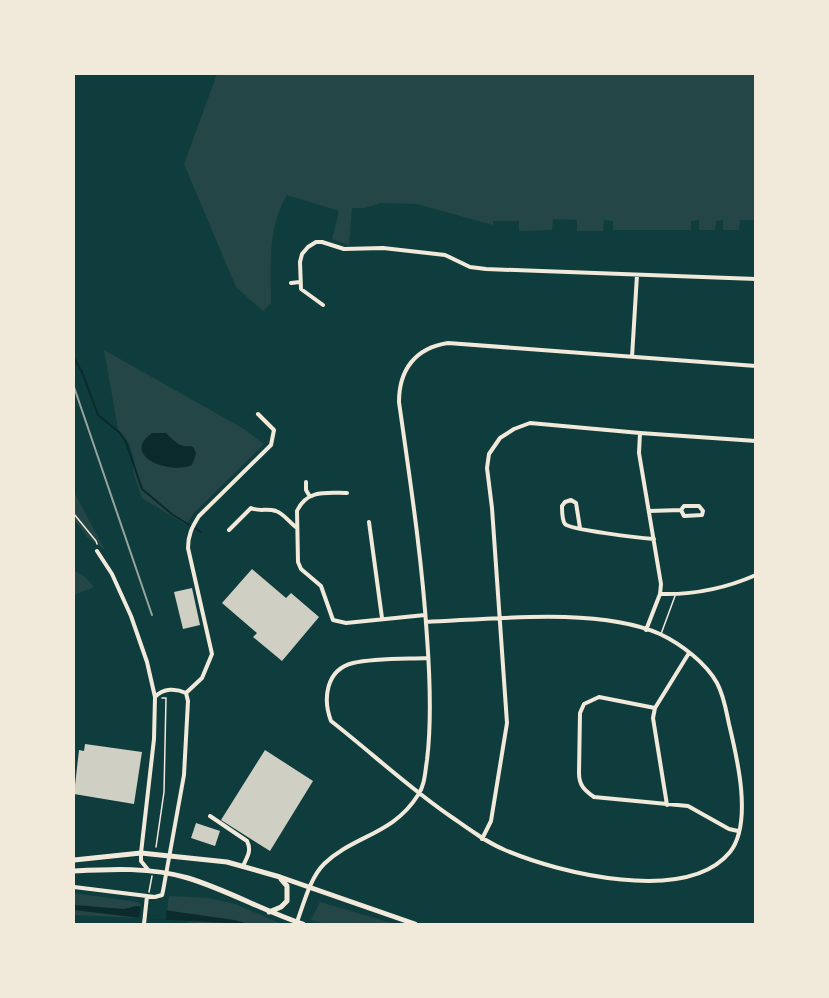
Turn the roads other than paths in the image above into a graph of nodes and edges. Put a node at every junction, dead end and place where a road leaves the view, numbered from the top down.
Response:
1 (637, 275) junction
2 (756, 279) edge
3 (300, 282) junction
4 (291, 283) dead end
5 (322, 304) dead end
6 (632, 357) junction
7 (756, 366) edge
8 (258, 414) dead end
9 (640, 433) junction
10 (756, 441) edge
11 (306, 482) dead end
12 (347, 493) dead end
13 (309, 495) junction
14 (681, 510) junction
15 (649, 511) junction
16 (369, 522) dead end
17 (297, 527) junction
18 (580, 528) junction
19 (229, 530) dead end
20 (654, 540) junction
21 (97, 551) road end
22 (756, 575) edge
23 (660, 594) junction
24 (676, 594) junction
25 (425, 615) junction
26 (382, 618) junction
27 (501, 619) junction
28 (426, 622) junction
29 (646, 630) junction
30 (661, 634) junction
31 (689, 652) junction
32 (428, 658) junction
33 (186, 693) junction
34 (155, 697) junction
35 (655, 708) junction
36 (419, 794) junction
37 (667, 805) junction
38 (210, 816) dead end
39 (738, 831) junction
40 (482, 839) junction
41 (141, 853) junction
42 (74, 860) edge
43 (243, 866) junction
44 (74, 871) edge
45 (151, 872) junction
46 (280, 877) junction
47 (74, 887) edge
48 (310, 888) junction
49 (147, 896) junction
50 (269, 912) junction
51 (144, 923) edge
52 (300, 923) edge
53 (414, 924) edge

1 - 2 street
1 - 3 street
1 - 6 street
3 - 4 street
3 - 5 street
6 - 7 street
6 - 25 street
8 - 33 street
9 - 10 street
9 - 15 street
9 - 27 street
11 - 13 street
12 - 13 street
13 - 17 street
14 - 14 street
14 - 15 street
15 - 20 street
16 - 26 street
17 - 19 street
17 - 26 street
18 - 18 street
18 - 20 street
20 - 23 street
21 - 34 street
22 - 24 street
23 - 24 street
23 - 29 street
24 - 30 lane
25 - 26 street
25 - 28 street
27 - 28 street
27 - 29 street
27 - 40 street
28 - 32 street
29 - 30 street
30 - 31 street
31 - 35 street
31 - 39 street
32 - 36 street
32 - 36 street
33 - 34 street
33 - 49 street
34 - 41 street
35 - 37 street
35 - 37 street
36 - 40 street
36 - 48 street
37 - 39 street
38 - 43 street
39 - 40 street
41 - 42 main road
41 - 43 main road
41 - 45 street
43 - 46 main road
44 - 45 main road
45 - 50 main road
46 - 48 main road
46 - 50 main road
47 - 49 street
48 - 52 street
48 - 53 main road
49 - 51 street
50 - 52 main road

